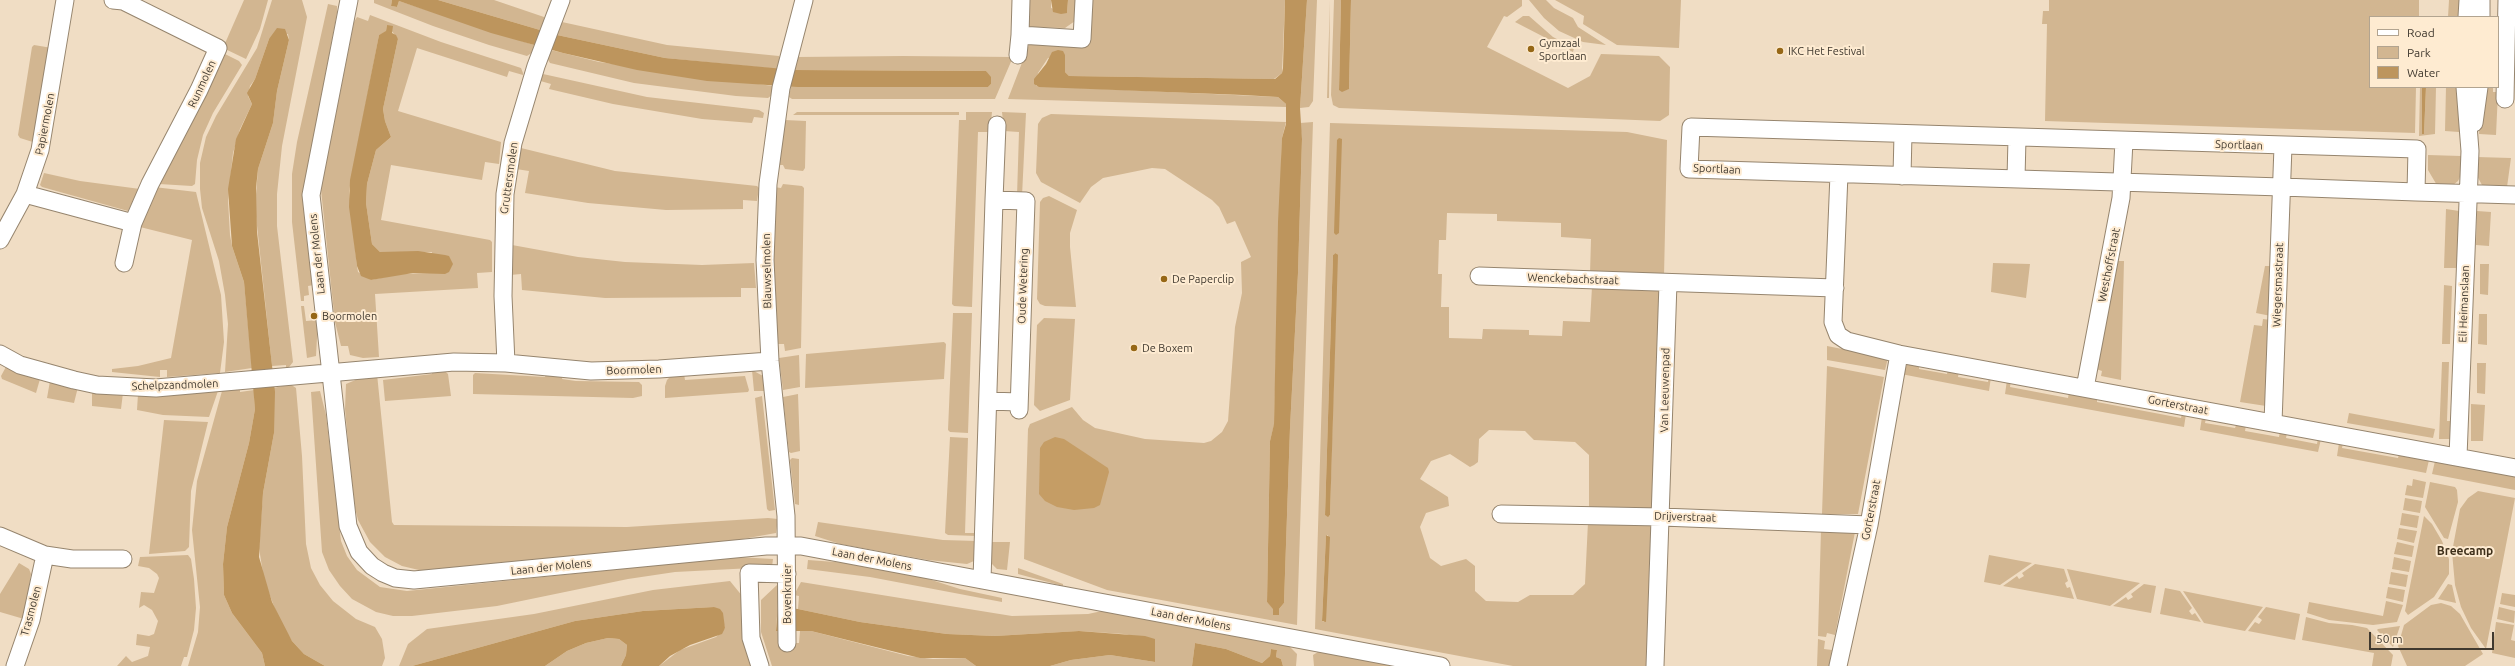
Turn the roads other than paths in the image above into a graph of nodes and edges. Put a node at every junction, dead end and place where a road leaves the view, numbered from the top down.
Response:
1 (65, 0) edge
2 (113, 0) edge
3 (561, 0) edge
4 (804, 0) edge
5 (1021, 0) edge
6 (1084, 0) edge
7 (2468, 0) edge
8 (2482, 0) edge
9 (2507, 0) edge
10 (346, 1) edge
11 (2467, 16) edge
12 (2481, 16) edge
13 (1020, 35) junction
14 (1018, 54) dead end
15 (2465, 88) edge
16 (2479, 88) edge
17 (2506, 99) dead end
18 (997, 125) dead end
19 (1903, 134) junction
20 (2018, 138) junction
21 (2124, 141) junction
22 (2282, 146) junction
23 (2470, 151) junction
24 (1839, 174) junction
25 (1902, 176) junction
26 (2016, 179) junction
27 (2123, 182) junction
28 (2282, 187) junction
29 (2416, 192) junction
30 (25, 194) junction
31 (2469, 194) junction
32 (2515, 195) edge
33 (994, 200) junction
34 (133, 222) junction
35 (0, 240) edge
36 (124, 263) dead end
37 (1479, 276) dead end
38 (1668, 282) junction
39 (1835, 288) junction
40 (0, 354) edge
41 (1899, 354) junction
42 (770, 361) junction
43 (506, 363) junction
44 (330, 374) junction
45 (2084, 388) junction
46 (988, 401) junction
47 (2273, 423) junction
48 (2458, 457) junction
49 (2515, 468) edge
50 (1501, 514) dead end
51 (1662, 516) junction
52 (1869, 525) junction
53 (0, 536) edge
54 (786, 545) junction
55 (45, 555) junction
56 (123, 559) dead end
57 (787, 574) junction
58 (982, 580) junction
59 (787, 643) dead end
60 (15, 666) edge
61 (760, 666) edge
62 (1441, 666) edge
63 (1655, 666) edge
64 (1838, 666) edge

1 - 30 street, Papiermolen
2 - 34 street, Runmolen
3 - 43 street, Gruttersmolen
4 - 42 street, Blauwselmolen
5 - 13 street
6 - 13 street
7 - 11 street
8 - 12 street
9 - 17 street
10 - 44 street, Laan der Molens
13 - 14 street
15 - 23 street, Eli Heimanslaan
16 - 23 street, Eli Heimanslaan
18 - 33 street
19 - 20 street, Sportlaan
19 - 24 street, Sportlaan
19 - 25 street
20 - 21 street, Sportlaan
20 - 26 street
21 - 22 street, Sportlaan
21 - 27 street, Westhoffstraat
22 - 28 street, Wiegersmastraat
22 - 29 street, Sportlaan
23 - 31 street, Eli Heimanslaan
24 - 25 street, Sportlaan
24 - 39 street
25 - 26 street, Sportlaan
26 - 27 street, Sportlaan
27 - 28 street, Sportlaan
27 - 45 street, Westhoffstraat
28 - 29 street, Sportlaan
28 - 47 street, Wiegersmastraat
29 - 31 street, Sportlaan
30 - 34 street
30 - 35 street, Papiermolen
31 - 32 street, Sportlaan
31 - 48 street, Eli Heimanslaan
33 - 46 street
33 - 46 street, Oude Wetering
34 - 36 street, Runmolen
37 - 38 street, Wenckebachstraat
38 - 39 street
38 - 51 street, Van Leeuwenpad
39 - 41 street, Gorterstraat
40 - 44 street, Schelpzandmolen
41 - 45 street, Gorterstraat
41 - 52 street, Gorterstraat
42 - 43 street, Boormolen
42 - 54 street, Blauwselmolen
43 - 44 street, Boormolen
44 - 54 street, Laan der Molens
45 - 47 street, Gorterstraat
46 - 58 street
47 - 48 street, Gorterstraat
48 - 49 street, Gorterstraat
50 - 51 street, Drijverstraat
51 - 52 street, Drijverstraat
51 - 63 street, Van Leeuwenpad
52 - 64 street, Gorterstraat
53 - 55 street
54 - 57 street, Bovenkruier
54 - 58 street, Laan der Molens
55 - 56 street
55 - 60 street, Trasmolen
57 - 59 street, Bovenkruier
57 - 61 street
58 - 62 street, Laan der Molens

